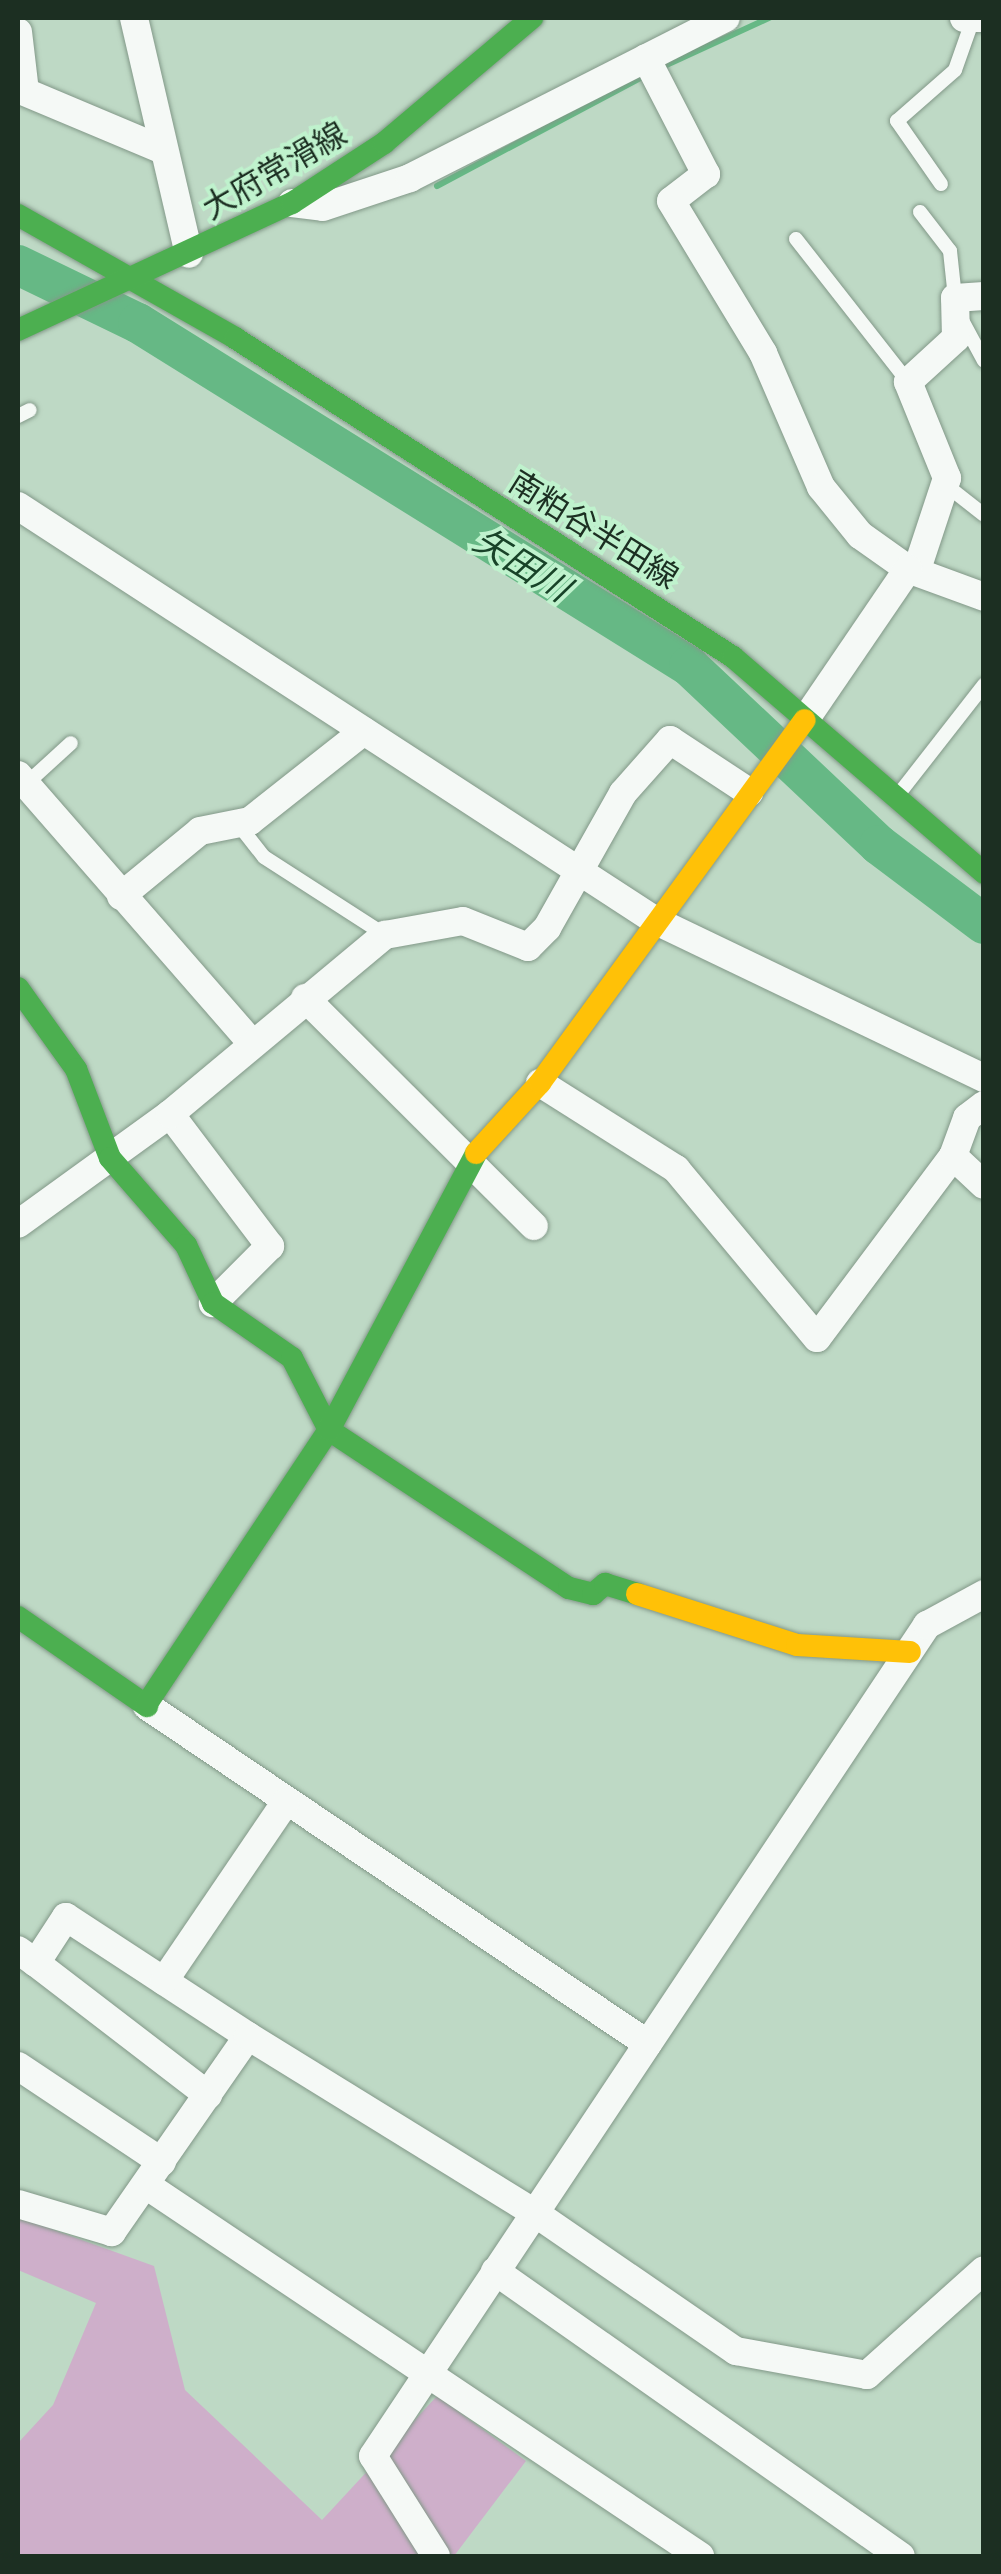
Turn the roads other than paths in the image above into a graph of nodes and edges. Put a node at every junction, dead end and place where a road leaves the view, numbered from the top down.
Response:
1 (134, 18) edge
2 (532, 18) edge
3 (726, 18) edge
4 (974, 18) edge
5 (18, 32) edge
6 (646, 58) junction
7 (21, 91) edge
8 (384, 143) junction
9 (162, 150) junction
10 (410, 178) junction
11 (941, 184) dead end
12 (292, 204) junction
13 (920, 212) dead end
14 (18, 214) edge
15 (796, 238) dead end
16 (189, 254) junction
17 (132, 284) junction
18 (968, 299) edge
19 (18, 330) edge
20 (984, 361) edge
21 (908, 382) junction
22 (946, 485) junction
23 (18, 506) edge
24 (984, 515) edge
25 (912, 570) junction
26 (984, 596) edge
27 (984, 685) edge
28 (801, 723) junction
29 (364, 731) junction
30 (71, 743) dead end
31 (22, 780) edge
32 (755, 782) junction
33 (892, 802) junction
34 (237, 824) junction
35 (579, 872) junction
36 (984, 873) edge
37 (121, 896) junction
38 (656, 922) junction
39 (385, 935) junction
40 (18, 988) edge
41 (305, 998) junction
42 (252, 1043) junction
43 (984, 1078) edge
44 (540, 1082) junction
45 (984, 1105) edge
46 (170, 1114) junction
47 (952, 1156) junction
48 (110, 1158) junction
49 (470, 1165) junction
50 (984, 1185) edge
51 (18, 1224) edge
52 (534, 1226) dead end
53 (213, 1303) junction
54 (329, 1430) junction
55 (984, 1594) edge
56 (18, 1617) edge
57 (910, 1652) junction
58 (146, 1706) junction
59 (286, 1803) junction
60 (27, 1957) edge
61 (164, 1981) junction
62 (248, 2036) junction
63 (648, 2044) junction
64 (18, 2066) edge
65 (208, 2095) junction
66 (154, 2173) junction
67 (18, 2204) edge
68 (535, 2213) junction
69 (984, 2270) edge
70 (495, 2272) junction
71 (427, 2372) junction
72 (436, 2556) edge
73 (700, 2556) edge
74 (901, 2556) edge

1 - 9 street
2 - 8 street, 大府常滑線
3 - 6 street
4 - 11 lane
5 - 7 street
6 - 10 street
6 - 25 street
7 - 9 street
8 - 10 street
8 - 12 street, 大府常滑線
9 - 16 street
10 - 12 street
12 - 16 street, 大府常滑線
13 - 18 lane
14 - 17 street, 南粕谷半田線
15 - 21 lane
16 - 17 street, 大府常滑線
17 - 19 street, 大府常滑線
17 - 28 street, 南粕谷半田線
18 - 20 lane
18 - 21 street
21 - 22 street
22 - 24 lane
22 - 25 street
23 - 29 street
25 - 26 street
25 - 28 street
27 - 33 lane
28 - 32 street
28 - 33 street, 南粕谷半田線
29 - 34 street
29 - 35 street
30 - 31 lane
31 - 37 street
32 - 35 street
32 - 38 street
33 - 36 street, 南粕谷半田線
34 - 37 street
34 - 39 lane
35 - 38 street
35 - 39 street
37 - 42 street
38 - 43 street
38 - 44 street
39 - 41 street
40 - 48 street
41 - 42 street
41 - 49 street
42 - 46 street
44 - 47 street
44 - 49 street
45 - 47 street
46 - 48 street
46 - 53 street
47 - 50 street
48 - 51 street
48 - 53 street
49 - 52 street
49 - 54 street
53 - 54 street
54 - 57 street
54 - 58 street
55 - 57 street
56 - 58 street
57 - 63 street
58 - 59 street
59 - 61 street
59 - 63 street
60 - 61 street
60 - 65 street
61 - 62 street
62 - 65 street
62 - 68 street
63 - 68 street
64 - 66 street
65 - 66 street
66 - 67 street
66 - 71 street
68 - 69 street
68 - 70 street
70 - 71 street
70 - 74 street
71 - 72 street
71 - 73 street

